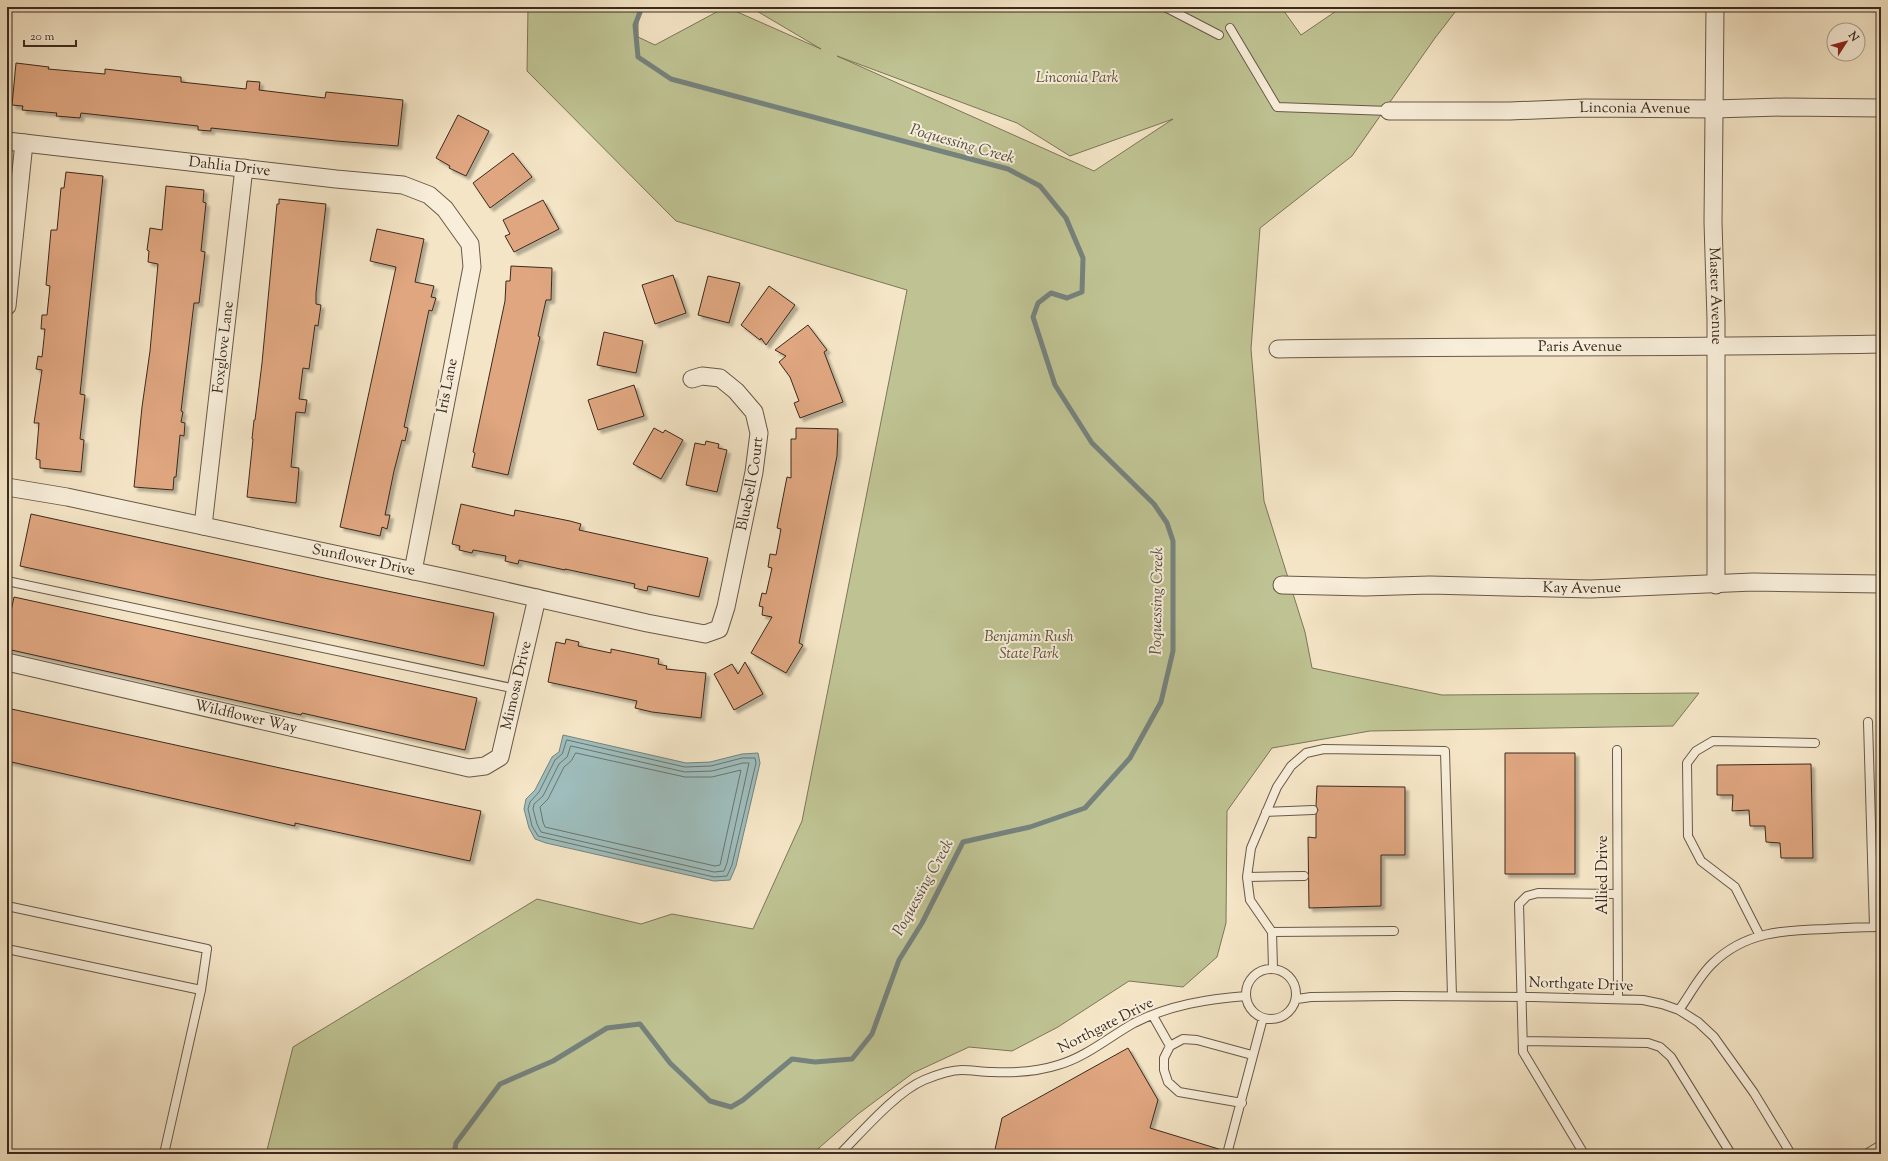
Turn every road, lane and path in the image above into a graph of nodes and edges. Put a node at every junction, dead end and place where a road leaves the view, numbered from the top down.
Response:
1 (1165, 7) edge
2 (1715, 7) edge
3 (1230, 28) dead end
4 (1219, 35) dead end
5 (1881, 108) edge
6 (1714, 109) junction
7 (1389, 111) joint
8 (7, 141) edge
9 (24, 143) junction
10 (244, 168) junction
11 (445, 209) joint
12 (7, 306) edge
13 (1881, 344) edge
14 (1715, 347) junction
15 (1278, 349) dead end
16 (692, 378) dead end
17 (7, 486) edge
18 (203, 526) junction
19 (413, 571) junction
20 (7, 581) edge
21 (1716, 584) junction
22 (1881, 584) edge
23 (1282, 585) dead end
24 (537, 598) junction
25 (719, 629) joint
26 (7, 662) edge
27 (516, 689) junction
28 (1868, 722) dead end
29 (1815, 743) dead end
30 (1617, 750) dead end
31 (485, 766) joint
32 (1313, 810) dead end
33 (1266, 812) junction
34 (1872, 863) junction
35 (1881, 864) edge
36 (1304, 876) dead end
37 (1247, 877) junction
38 (1617, 894) junction
39 (7, 906) edge
40 (1877, 927) edge
41 (1394, 931) dead end
42 (1272, 932) junction
43 (1760, 936) junction
44 (7, 949) edge
45 (1273, 968) junction
46 (201, 990) junction
47 (1246, 996) junction
48 (1452, 996) junction
49 (1522, 997) junction
50 (1297, 998) junction
51 (1618, 999) junction
52 (1679, 1010) junction
53 (1152, 1016) junction
54 (1263, 1018) junction
55 (1522, 1041) junction
56 (1170, 1046) junction
57 (1252, 1055) junction
58 (1242, 1104) junction
59 (1881, 1145) edge
60 (164, 1154) edge
61 (840, 1154) edge
62 (1228, 1154) edge
63 (1584, 1154) edge
64 (1731, 1154) edge
65 (1791, 1154) edge
66 (1866, 1154) edge

1 - 4 lane
2 - 6 street, Master Avenue
3 - 7 lane
5 - 6 street, Linconia Avenue
6 - 7 street, Linconia Avenue
6 - 14 street, Master Avenue
8 - 9 street, Dahlia Drive
9 - 10 street, Dahlia Drive
9 - 12 street
10 - 11 street, Dahlia Drive
10 - 18 street, Foxglove Lane
11 - 19 street, Iris Lane
13 - 14 street, Paris Avenue
14 - 15 street, Paris Avenue
14 - 21 street, Master Avenue
16 - 25 street, Bluebell Court
17 - 18 street, Sunflower Drive
18 - 19 street, Sunflower Drive
19 - 24 street, Sunflower Drive
20 - 27 lane
21 - 22 street, Kay Avenue
21 - 23 street, Kay Avenue
24 - 25 street, Sunflower Drive
24 - 27 street, Mimosa Drive
26 - 31 street, Wildflower Way
27 - 31 street, Mimosa Drive
28 - 34 lane
29 - 43 lane
30 - 38 lane, Allied Drive
32 - 33 lane
33 - 37 lane
33 - 48 lane
34 - 35 lane
34 - 40 lane
36 - 37 lane
37 - 42 lane
38 - 49 lane
38 - 51 lane, Allied Drive
39 - 46 lane
40 - 43 lane
41 - 42 lane
42 - 45 lane
43 - 52 lane
44 - 46 lane
45 - 47 lane
45 - 50 lane
46 - 60 lane
47 - 53 lane, Northgate Drive
47 - 54 lane
48 - 49 lane, Northgate Drive
48 - 50 lane, Northgate Drive
49 - 51 lane, Northgate Drive
49 - 55 lane
50 - 54 lane
51 - 52 lane, Northgate Drive
52 - 65 lane, Northgate Drive
53 - 56 lane
53 - 61 lane, Northgate Drive
54 - 57 lane
55 - 63 lane
55 - 64 lane
56 - 57 lane
56 - 58 lane
57 - 58 lane
58 - 62 lane
59 - 66 lane

